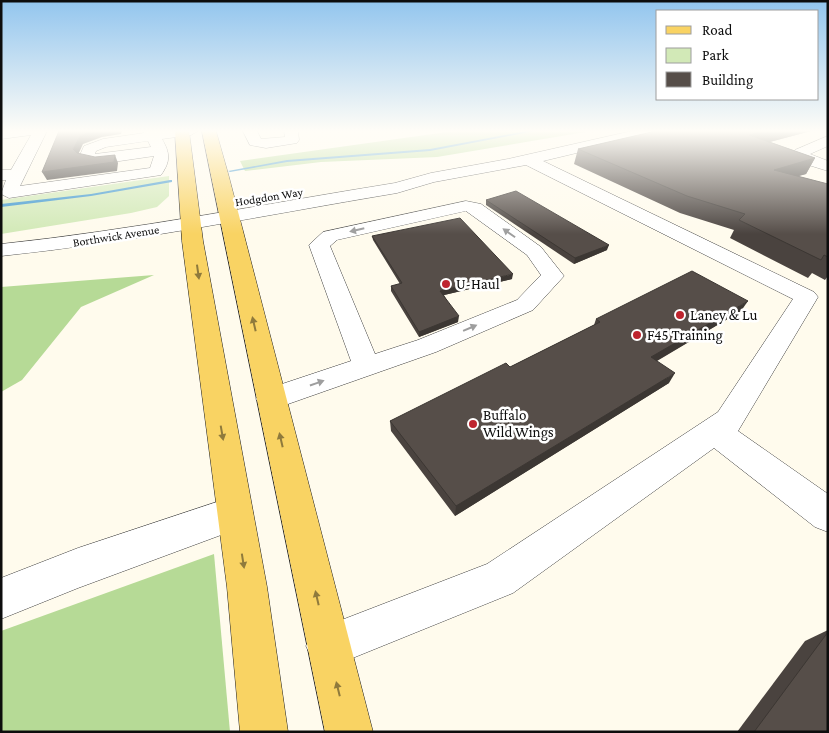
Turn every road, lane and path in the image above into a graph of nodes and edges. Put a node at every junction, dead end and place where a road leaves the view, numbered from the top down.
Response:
1 (161, 165) edge
2 (187, 165) edge
3 (217, 165) edge
4 (496, 165) edge
5 (540, 165) edge
6 (8, 175) edge
7 (431, 178) junction
8 (466, 206) junction
9 (228, 210) junction
10 (190, 217) junction
11 (1, 246) edge
12 (1, 250) edge
13 (367, 367) junction
14 (271, 399) junction
15 (714, 430) junction
16 (235, 513) junction
17 (828, 515) edge
18 (1, 599) edge
19 (328, 646) junction
20 (264, 732) edge
21 (349, 732) edge

1 - 6 street
2 - 10 main road
3 - 9 main road
4 - 7 street, Hodgdon Way
5 - 15 street
7 - 8 street
7 - 9 street, Hodgdon Way
8 -> 13 street
13 -> 8 street
9 - 10 street, Borthwick Avenue
14 -> 9 main road
10 - 11 street, Borthwick Avenue
10 - 12 street, Borthwick Avenue
10 -> 16 main road
14 -> 13 street
19 -> 14 main road
15 - 17 street
15 - 19 street
16 - 18 street
16 -> 20 main road
21 -> 19 main road

